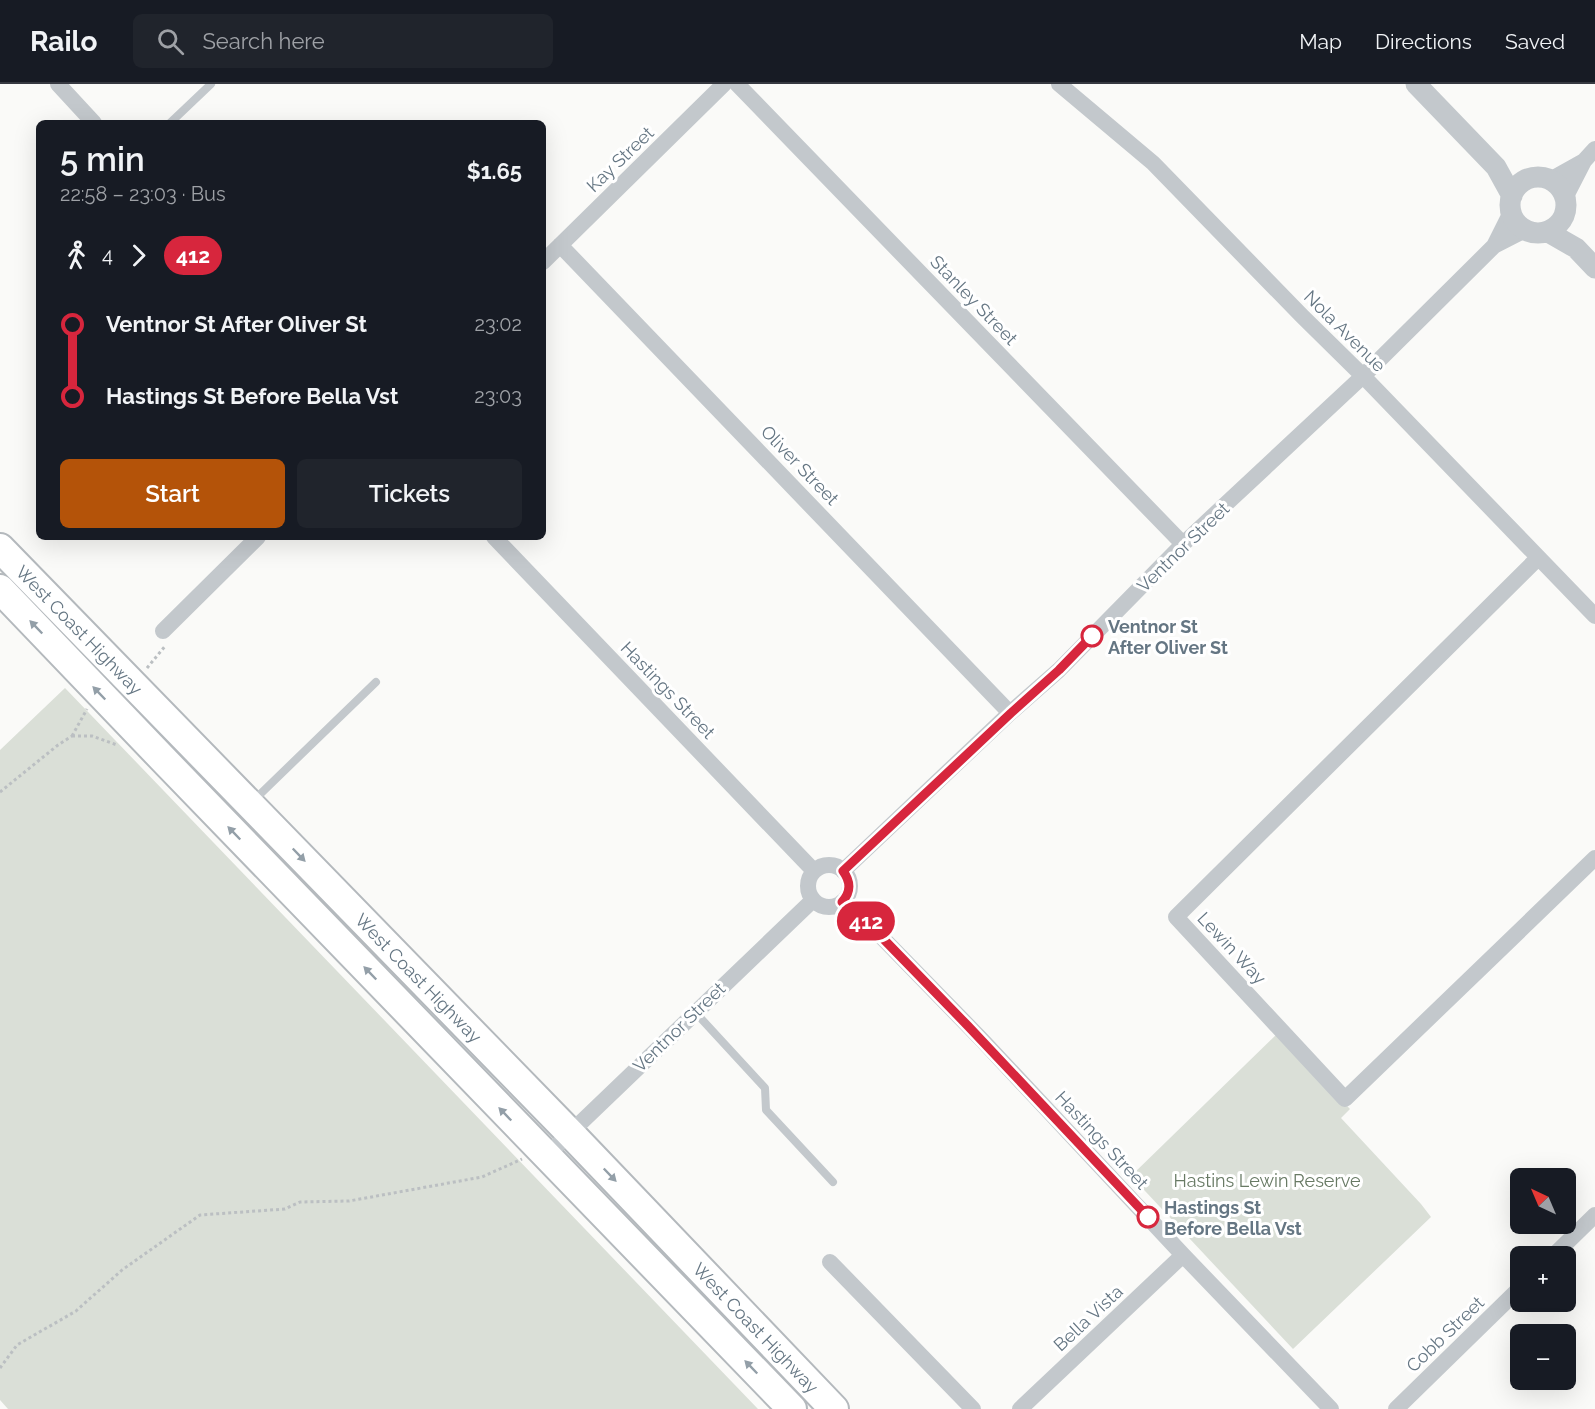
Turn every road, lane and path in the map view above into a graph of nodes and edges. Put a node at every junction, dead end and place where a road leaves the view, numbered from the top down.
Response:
1 (58, 84) edge
2 (211, 84) edge
3 (724, 84) edge
4 (737, 84) edge
5 (1059, 84) edge
6 (1416, 84) edge
7 (91, 120) edge
8 (173, 120) edge
9 (1589, 155) edge
10 (1496, 167) junction
11 (1528, 179) junction
12 (1550, 180) junction
13 (1511, 204) junction
14 (1558, 216) junction
15 (1525, 230) junction
16 (560, 245) junction
17 (1494, 246) junction
18 (546, 259) edge
19 (1595, 268) edge
20 (1363, 376) junction
21 (248, 540) edge
22 (497, 540) edge
23 (1183, 544) junction
24 (0, 548) edge
25 (1538, 558) junction
26 (0, 588) edge
27 (1595, 616) edge
28 (163, 631) dead end
29 (376, 682) dead end
30 (1011, 713) junction
31 (72, 736) dead end
32 (184, 738) junction
33 (162, 759) junction
34 (0, 792) edge
35 (249, 805) junction
36 (1595, 858) edge
37 (813, 871) junction
38 (843, 871) junction
39 (813, 900) junction
40 (842, 902) junction
41 (695, 1012) junction
42 (570, 1133) junction
43 (534, 1157) junction
44 (833, 1182) dead end
45 (1595, 1215) edge
46 (1563, 1246) edge
47 (1183, 1255) junction
48 (830, 1262) dead end
49 (1510, 1298) edge
50 (0, 1368) edge
51 (833, 1408) edge
52 (792, 1409) edge
53 (973, 1409) edge
54 (1020, 1409) edge
55 (1331, 1409) edge
56 (1396, 1409) edge

1 - 7 street
2 - 8 lane
3 - 16 street, Kay Street
4 - 23 street, Stanley Street
5 - 20 street, Nola Avenue
6 - 10 street
9 - 12 street
9 - 14 street
10 - 11 street
10 - 13 street
11 - 12 street
11 - 13 street, Ventnor Street
12 - 14 street
13 - 15 street
13 - 17 street, Ventnor Street
14 - 15 street
14 - 19 street
15 - 17 street, Ventnor Street
16 - 18 street, Kay Street
16 - 30 street, Oliver Street
17 - 20 street, Ventnor Street
20 - 23 street, Ventnor Street
20 - 25 street, Nola Avenue
21 - 28 street
22 - 37 street, Hastings Street
23 - 30 street, Ventnor Street
24 - 32 highway, West Coast Highway
25 - 27 street, Nola Avenue
25 - 36 street, Lewin Way
33 -> 26 highway, West Coast Highway
29 - 35 lane
30 - 38 street, Ventnor Street
31 - 34 path
32 - 33 highway
32 - 35 highway, West Coast Highway
43 -> 33 highway, West Coast Highway
35 -> 42 highway, West Coast Highway
37 - 38 street
37 - 39 street
38 - 40 street
39 - 40 street
39 - 41 street, Ventnor Street
40 - 47 street, Hastings Street
41 - 42 street, Ventnor Street
41 - 44 lane
42 - 43 street, Ventnor Street
42 -> 51 highway, West Coast Highway
43 - 50 path
52 -> 43 highway, West Coast Highway
45 - 46 street
47 - 54 street, Bella Vista
47 - 55 street, Hastings Street
48 - 53 street
49 - 56 street, Cobb Street

